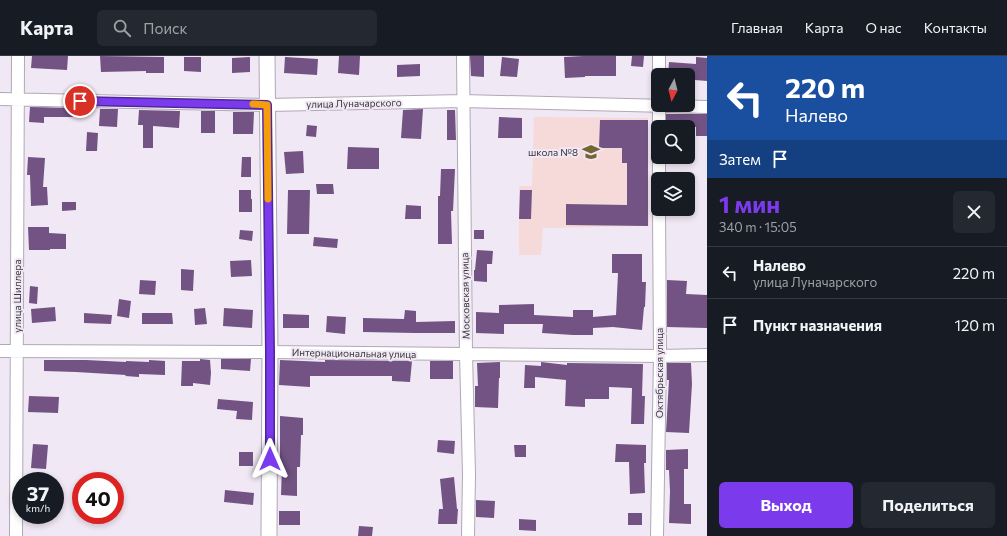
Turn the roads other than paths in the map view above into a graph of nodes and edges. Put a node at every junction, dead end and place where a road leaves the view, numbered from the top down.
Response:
1 (18, 56) edge
2 (267, 56) edge
3 (463, 56) edge
4 (659, 56) edge
5 (659, 68) edge
6 (0, 99) edge
7 (18, 99) junction
8 (463, 101) junction
9 (267, 105) junction
10 (651, 105) edge
11 (695, 107) edge
12 (707, 108) edge
13 (659, 216) edge
14 (0, 351) edge
15 (17, 351) junction
16 (270, 352) junction
17 (466, 354) junction
18 (707, 355) edge
19 (660, 356) junction
20 (16, 536) edge
21 (269, 536) edge
22 (468, 536) edge
23 (657, 536) edge

1 - 7 street, улица Шиллера
2 - 9 street
3 - 8 street, Московская улица
4 - 5 street
6 - 7 street, улица Луначарского
7 - 9 street, улица Луначарского
7 - 15 street, улица Шиллера
8 - 9 street, улица Луначарского
8 - 10 street, улица Луначарского
8 - 17 street, Московская улица
9 - 16 street
11 - 12 street, улица Луначарского
13 - 19 street, Октябрьская улица
14 - 15 street, Интернациональная улица
15 - 16 street, Интернациональная улица
15 - 20 street, улица Шиллера
16 - 17 street, Интернациональная улица
16 - 21 street
17 - 19 street, Интернациональная улица
17 - 22 street, Московская улица
18 - 19 street, Интернациональная улица
19 - 23 street, Октябрьская улица

